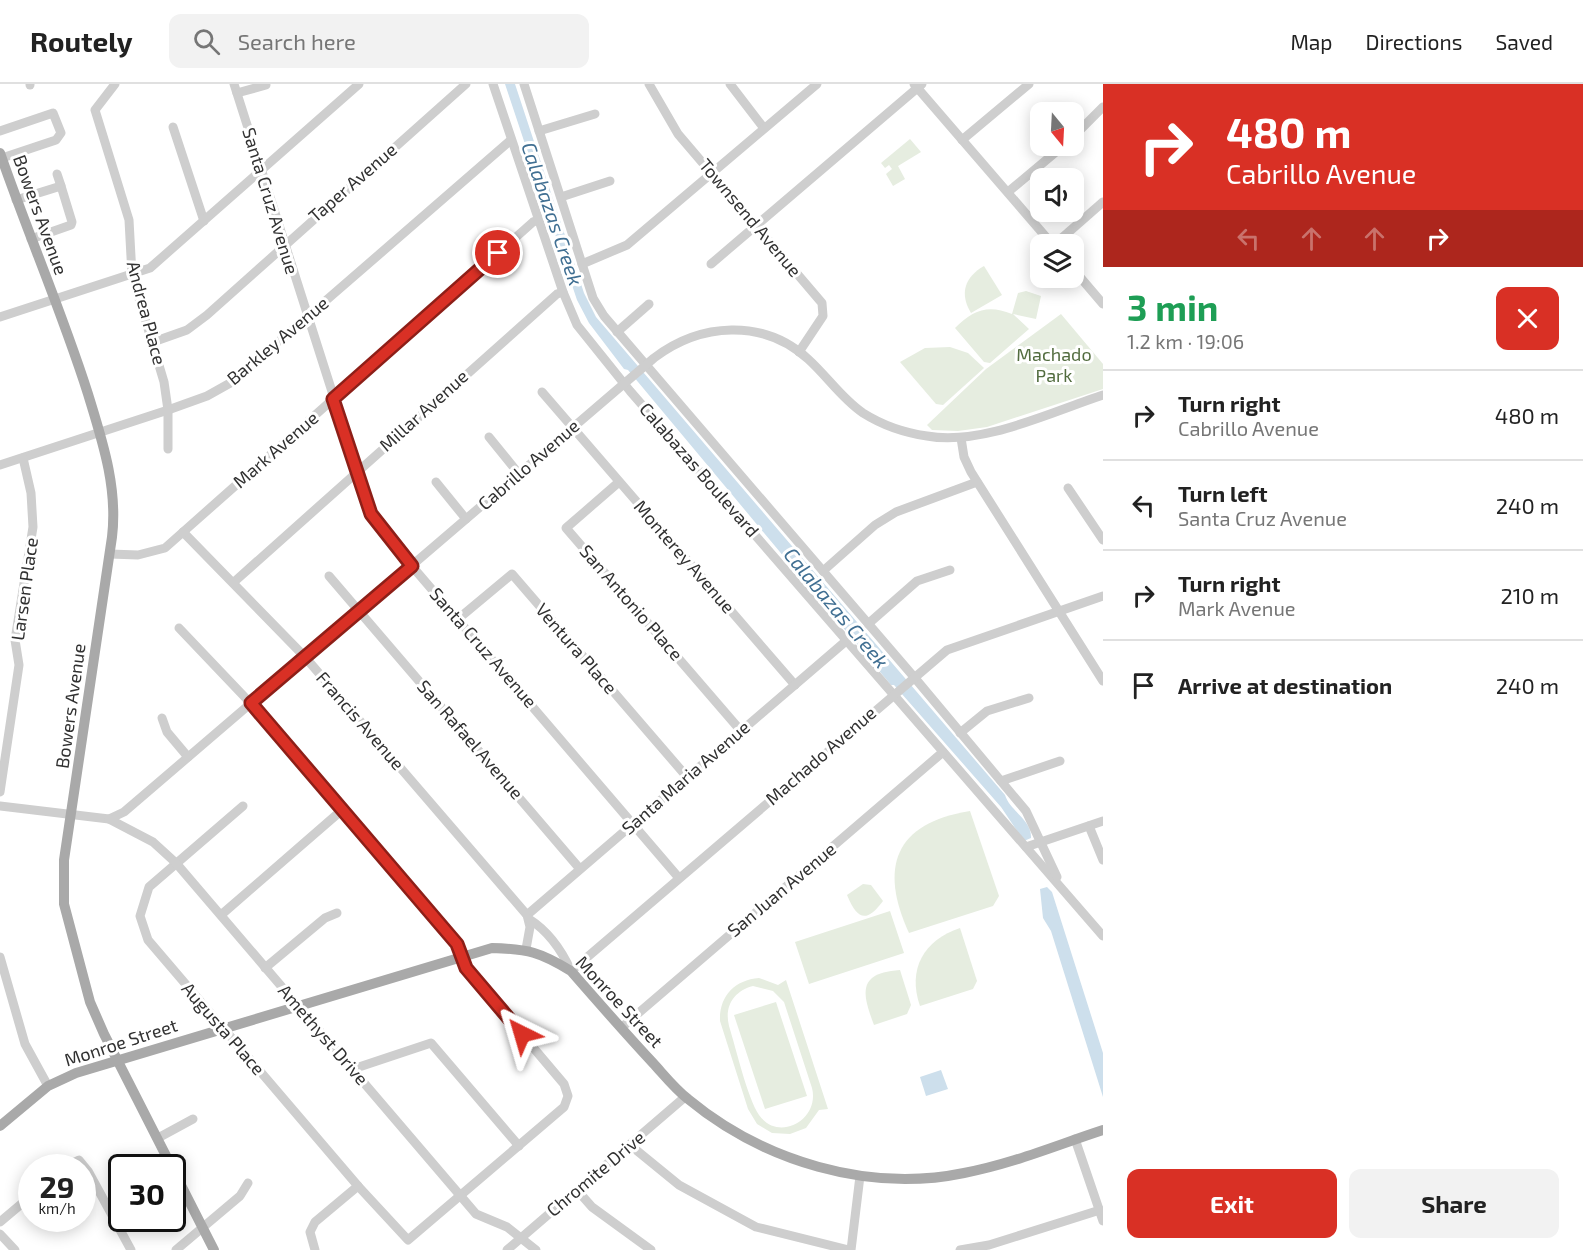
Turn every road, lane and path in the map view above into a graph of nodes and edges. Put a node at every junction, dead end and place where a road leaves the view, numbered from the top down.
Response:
1 (115, 84) edge
2 (466, 84) edge
3 (493, 84) edge
4 (524, 84) edge
5 (649, 84) edge
6 (730, 84) edge
7 (817, 84) edge
8 (1029, 84) edge
9 (266, 85) edge
10 (918, 85) edge
11 (354, 86) edge
12 (236, 89) edge
13 (1103, 108) edge
14 (596, 114) dead end
15 (1084, 126) edge
16 (174, 127) dead end
17 (763, 128) junction
18 (0, 131) edge
19 (539, 131) junction
20 (511, 140) junction
21 (962, 140) junction
22 (1, 155) edge
23 (1051, 156) edge
24 (261, 171) junction
25 (711, 173) junction
26 (57, 174) dead end
27 (610, 181) dead end
28 (61, 186) junction
29 (1008, 192) junction
30 (561, 197) junction
31 (16, 200) junction
32 (1103, 202) edge
33 (538, 220) junction
34 (204, 221) junction
35 (756, 226) junction
36 (1044, 234) edge
37 (1065, 234) edge
38 (31, 239) junction
39 (284, 245) junction
40 (582, 264) junction
41 (711, 264) dead end
42 (132, 275) junction
43 (1084, 282) edge
44 (563, 292) junction
45 (54, 299) junction
46 (650, 304) dead end
47 (1103, 304) edge
48 (0, 317) edge
49 (307, 318) junction
50 (617, 332) junction
51 (153, 342) junction
52 (800, 352) junction
53 (639, 371) junction
54 (624, 384) junction
55 (542, 392) dead end
56 (1103, 395) edge
57 (333, 399) junction
58 (168, 410) junction
59 (573, 428) junction
60 (100, 432) junction
61 (489, 437) dead end
62 (961, 438) junction
63 (168, 449) dead end
64 (23, 458) junction
65 (0, 465) edge
66 (356, 472) junction
67 (519, 474) junction
68 (436, 482) dead end
69 (620, 482) junction
70 (977, 483) junction
71 (1068, 488) dead end
72 (466, 519) junction
73 (183, 532) junction
74 (1103, 540) edge
75 (110, 554) junction
76 (412, 566) junction
77 (950, 570) dead end
78 (823, 571) junction
79 (329, 576) dead end
80 (234, 582) junction
81 (1103, 596) edge
82 (1060, 610) junction
83 (359, 611) junction
84 (458, 620) junction
85 (868, 624) junction
86 (179, 628) dead end
87 (846, 641) junction
88 (305, 657) junction
89 (1102, 675) edge
90 (911, 680) junction
91 (795, 685) junction
92 (896, 693) junction
93 (1029, 698) dead end
94 (251, 703) junction
95 (162, 718) dead end
96 (5, 723) edge
97 (741, 731) junction
98 (960, 733) junction
99 (943, 752) junction
100 (188, 757) junction
101 (1060, 761) dead end
102 (687, 777) junction
103 (1001, 781) junction
104 (0, 792) edge
105 (0, 806) edge
106 (243, 806) dead end
107 (342, 810) junction
108 (72, 816) junction
109 (109, 819) junction
110 (1103, 822) edge
111 (634, 823) junction
112 (1089, 826) junction
113 (1041, 842) junction
114 (1026, 847) junction
115 (1103, 860) edge
116 (176, 863) junction
117 (580, 869) junction
118 (679, 878) junction
119 (1062, 887) junction
120 (337, 913) dead end
121 (221, 915) junction
122 (528, 917) junction
123 (1103, 936) edge
124 (526, 949) junction
125 (462, 956) junction
126 (0, 957) edge
127 (266, 968) junction
128 (571, 971) junction
129 (298, 1006) junction
130 (223, 1028) junction
131 (621, 1028) junction
132 (118, 1060) junction
133 (353, 1069) junction
134 (48, 1086) junction
135 (685, 1097) junction
136 (193, 1119) dead end
137 (0, 1126) edge
138 (1103, 1130) edge
139 (158, 1138) junction
140 (1075, 1139) junction
141 (630, 1145) junction
142 (519, 1146) junction
143 (860, 1176) junction
144 (248, 1183) dead end
145 (96, 1186) edge
146 (358, 1186) junction
147 (577, 1190) junction
148 (460, 1195) junction
149 (18, 1207) edge
150 (1100, 1210) junction
151 (1103, 1221) edge
152 (0, 1222) edge
153 (202, 1227) junction
154 (0, 1234) edge
155 (522, 1238) junction
156 (15, 1250) edge
157 (131, 1250) edge
158 (176, 1250) edge
159 (214, 1250) edge
160 (315, 1250) edge
161 (507, 1250) edge
162 (536, 1250) edge
163 (651, 1250) edge
164 (850, 1250) edge
165 (960, 1250) edge

1 - 42 street, Andrea Place
2 - 39 street, Taper Avenue
3 - 20 street, Calabazas Boulevard
4 - 19 street, Calabazas Boulevard
5 - 25 street, Townsend Avenue
6 - 17 street
7 - 17 street
8 - 21 street
9 - 12 street
10 - 21 street
10 - 35 street
11 - 24 street
12 - 24 street, Santa Cruz Avenue
13 - 15 street
14 - 19 street
16 - 34 street
17 - 25 street
18 - 22 street
19 - 30 street, Calabazas Boulevard
20 - 33 street, Calabazas Boulevard
20 - 49 street, Barkley Avenue
21 - 29 street
22 - 31 main road, Bowers Avenue
23 - 29 street
24 - 34 street
24 - 39 street, Santa Cruz Avenue
25 - 35 street, Townsend Avenue
25 - 40 street
26 - 28 street
27 - 30 street
28 - 31 street
28 - 38 street
29 - 36 street
30 - 40 street, Calabazas Boulevard
31 - 38 main road, Bowers Avenue
32 - 37 street
33 - 44 street, Calabazas Boulevard
33 - 57 street, Mark Avenue
34 - 42 street
35 - 41 street
35 - 52 street, Townsend Avenue
38 - 45 main road, Bowers Avenue
39 - 49 street, Santa Cruz Avenue
39 - 51 street, Taper Avenue
40 - 50 street, Calabazas Boulevard
42 - 45 street
42 - 51 street, Andrea Place
43 - 47 street
44 - 54 street, Calabazas Boulevard
44 - 66 street, Millar Avenue
45 - 48 street
45 - 60 main road, Bowers Avenue
46 - 50 street
49 - 57 street, Santa Cruz Avenue
49 - 58 street, Barkley Avenue
50 - 53 street, Calabazas Boulevard
51 - 58 street, Andrea Place
52 - 53 street, Cabrillo Avenue
52 - 62 street, Cabrillo Avenue
53 - 54 street, Cabrillo Avenue
53 - 78 street, Calabazas Boulevard
54 - 59 street, Cabrillo Avenue
54 - 87 street, Calabazas Boulevard
55 - 59 street, Monterey Avenue
56 - 62 street, Cabrillo Avenue
57 - 66 street, Santa Cruz Avenue
57 - 73 street, Mark Avenue
58 - 60 street, Barkley Avenue
58 - 63 street, Andrea Place
59 - 67 street, Cabrillo Avenue
59 - 69 street, Monterey Avenue
60 - 64 street, Barkley Avenue
60 - 75 main road, Bowers Avenue
61 - 67 street
62 - 70 street
64 - 65 street, Barkley Avenue
64 - 96 street, Larsen Place
66 - 76 street, Santa Cruz Avenue
66 - 80 street, Millar Avenue
67 - 72 street, Cabrillo Avenue
68 - 72 street
69 - 91 street, Monterey Avenue
69 - 97 street, San Antonio Place
70 - 78 street
70 - 82 street
71 - 74 street
72 - 76 street, Cabrillo Avenue
73 - 75 street, Mark Avenue
73 - 80 street, Francis Avenue
75 - 108 main road, Bowers Avenue
76 - 83 street, Cabrillo Avenue
76 - 84 street, Santa Cruz Avenue
77 - 85 street
78 - 85 street, Calabazas Boulevard
79 - 83 street, San Rafael Avenue
80 - 88 street, Francis Avenue
81 - 82 street, Machado Avenue
82 - 89 street
82 - 90 street, Machado Avenue
83 - 88 street, Cabrillo Avenue
83 - 117 street, San Rafael Avenue
84 - 102 street, Ventura Place
84 - 111 street, Santa Cruz Avenue
85 - 90 street, Calabazas Boulevard
86 - 94 street
87 - 91 street, Santa Maria Avenue
87 - 92 street, Calabazas Boulevard
88 - 94 street, Cabrillo Avenue
88 - 122 street, Francis Avenue
90 - 92 street, Machado Avenue
90 - 98 street, Calabazas Boulevard
91 - 97 street, Santa Maria Avenue
92 - 99 street, Calabazas Boulevard
92 - 118 street, Machado Avenue
93 - 98 street
94 - 100 street, Cabrillo Avenue
94 - 107 street
95 - 100 street
96 - 104 street, Larsen Place
97 - 102 street, Santa Maria Avenue
98 - 103 street, Calabazas Boulevard
99 - 114 street, Calabazas Boulevard
99 - 131 street, San Juan Avenue
100 - 109 street, Cabrillo Avenue
101 - 103 street
102 - 111 street, Santa Maria Avenue
103 - 113 street, Calabazas Boulevard
105 - 108 street
106 - 116 street, Augusta Place
107 - 121 street
107 - 125 street
108 - 109 street
108 - 132 main road, Bowers Avenue
109 - 116 street, Amethyst Drive
110 - 112 street
111 - 117 street, Santa Maria Avenue
111 - 118 street, Santa Cruz Avenue
112 - 113 street
112 - 115 street
113 - 114 street
113 - 119 street, Calabazas Boulevard
114 - 119 street, Calabazas Boulevard
116 - 121 street, Amethyst Drive
116 - 130 street, Augusta Place
117 - 122 street, Santa Maria Avenue
118 - 128 street, Machado Avenue
119 - 123 street, Calabazas Boulevard
120 - 127 street
121 - 127 street, Amethyst Drive
122 - 124 street
122 - 128 street, Francis Avenue
124 - 125 main road, Monroe Street
124 - 128 main road, Monroe Street
125 - 129 main road, Monroe Street
125 - 142 street
126 - 134 street
127 - 129 street, Amethyst Drive
128 - 131 main road, Monroe Street
129 - 130 main road, Monroe Street
129 - 133 street, Amethyst Drive
130 - 132 main road, Monroe Street
130 - 146 street, Augusta Place
131 - 135 main road, Monroe Street
132 - 134 main road, Monroe Street
132 - 139 main road, Bowers Avenue
133 - 142 street
133 - 148 street, Amethyst Drive
134 - 137 main road, Monroe Street
135 - 141 street, Chromite Drive
135 - 143 main road, Monroe Street
136 - 139 street
138 - 140 main road, Monroe Street
139 - 153 main road, Bowers Avenue
140 - 143 main road, Monroe Street
140 - 150 street
141 - 147 street, Chromite Drive
141 - 164 street
142 - 148 street
143 - 164 street
144 - 153 street
145 - 157 street
146 - 148 street, Augusta Place
146 - 160 street
147 - 155 street, Chromite Drive
147 - 163 street
148 - 155 street, Amethyst Drive
149 - 152 street
150 - 151 street
150 - 165 street
153 - 158 street
153 - 159 main road, Bowers Avenue
154 - 156 street
155 - 161 street, Chromite Drive
155 - 162 street, Amethyst Drive

